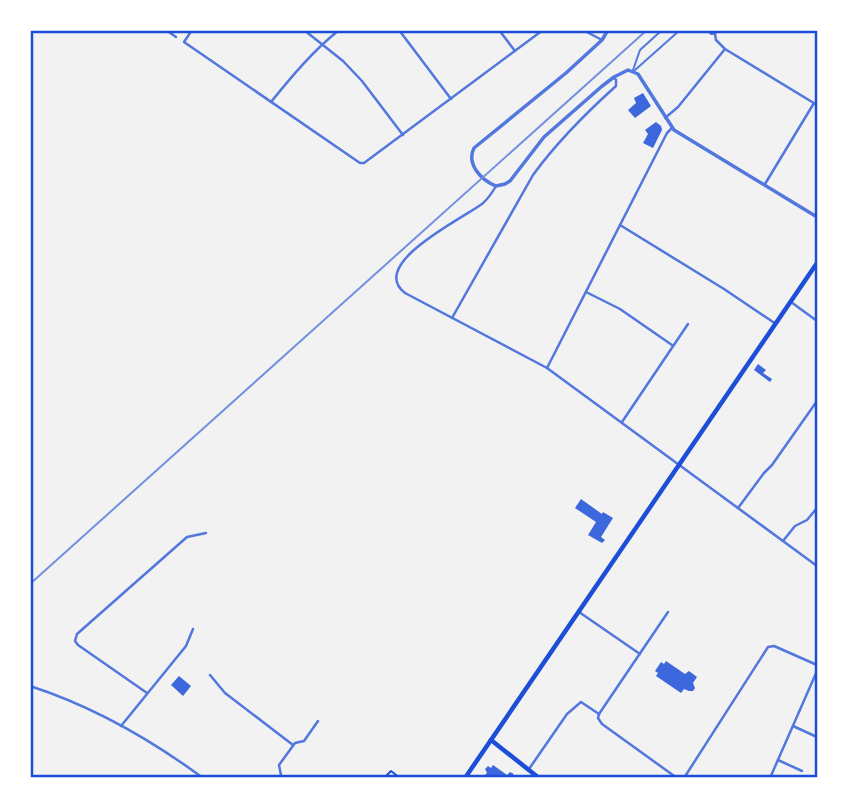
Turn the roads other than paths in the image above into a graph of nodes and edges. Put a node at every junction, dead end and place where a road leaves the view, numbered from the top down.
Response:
1 (166, 30) edge
2 (192, 30) edge
3 (304, 30) edge
4 (339, 30) edge
5 (399, 30) edge
6 (499, 30) edge
7 (543, 30) edge
8 (583, 30) edge
9 (608, 30) edge
10 (662, 30) edge
11 (680, 30) edge
12 (707, 30) edge
13 (717, 30) edge
14 (715, 34) junction
15 (176, 37) joint
16 (602, 40) junction
17 (184, 42) junction
18 (323, 44) junction
19 (725, 49) junction
20 (515, 51) junction
21 (634, 71) junction
22 (614, 77) junction
23 (451, 99) junction
24 (271, 102) junction
25 (816, 104) edge
26 (666, 118) junction
27 (672, 128) junction
28 (403, 135) junction
29 (765, 185) junction
30 (496, 186) junction
31 (817, 217) edge
32 (620, 225) junction
33 (817, 263) edge
34 (586, 292) junction
35 (791, 302) junction
36 (452, 318) junction
37 (817, 321) edge
38 (688, 324) dead end
39 (776, 324) junction
40 (673, 346) junction
41 (547, 368) junction
42 (817, 401) edge
43 (622, 422) junction
44 (680, 464) junction
45 (738, 508) junction
46 (817, 508) edge
47 (206, 533) dead end
48 (783, 541) junction
49 (817, 566) edge
50 (578, 612) junction
51 (668, 612) dead end
52 (193, 629) dead end
53 (640, 654) junction
54 (817, 665) edge
55 (817, 671) edge
56 (210, 675) dead end
57 (30, 685) edge
58 (147, 694) junction
59 (598, 714) junction
60 (318, 721) dead end
61 (121, 726) junction
62 (793, 726) junction
63 (817, 737) edge
64 (491, 740) junction
65 (293, 745) junction
66 (778, 760) junction
67 (529, 769) junction
68 (802, 771) dead end
69 (203, 778) edge
70 (278, 778) edge
71 (465, 778) edge
72 (539, 778) edge
73 (677, 778) edge
74 (684, 778) edge
75 (770, 778) edge

1 - 15 street
2 - 17 street
3 - 18 street
4 - 18 street
5 - 23 street
6 - 20 street
7 - 20 street
8 - 16 street
9 - 16 street
10 - 21 lane
11 - 21 lane
12 - 14 lane
13 - 14 street
14 - 19 street
15 - 17 lane
16 - 30 street
17 - 24 street
18 - 24 street
18 - 28 street
19 - 25 street
19 - 26 street
20 - 23 street
21 - 22 street
21 - 26 street
22 - 30 street
22 - 36 street
23 - 28 street
24 - 28 street
25 - 29 street
26 - 27 street
27 - 29 street
27 - 32 street
29 - 31 street
30 - 36 street
32 - 34 street
32 - 39 street
33 - 35 main road
34 - 40 street
34 - 41 street
35 - 37 street
35 - 39 main road
36 - 41 street
38 - 40 street
39 - 44 main road
40 - 43 street
41 - 43 street
42 - 45 street
43 - 44 street
44 - 45 street
44 - 50 main road
45 - 48 street
46 - 48 street
47 - 58 street
48 - 49 street
50 - 53 street
50 - 64 main road
51 - 53 street
52 - 58 street
53 - 59 street
54 - 74 street
55 - 62 street
56 - 65 street
57 - 61 street
58 - 61 street
59 - 67 street
59 - 73 street
60 - 65 street
61 - 69 street
62 - 63 street
62 - 66 street
64 - 67 main road
64 - 71 main road
65 - 70 street
66 - 68 street
66 - 75 street
67 - 72 main road

